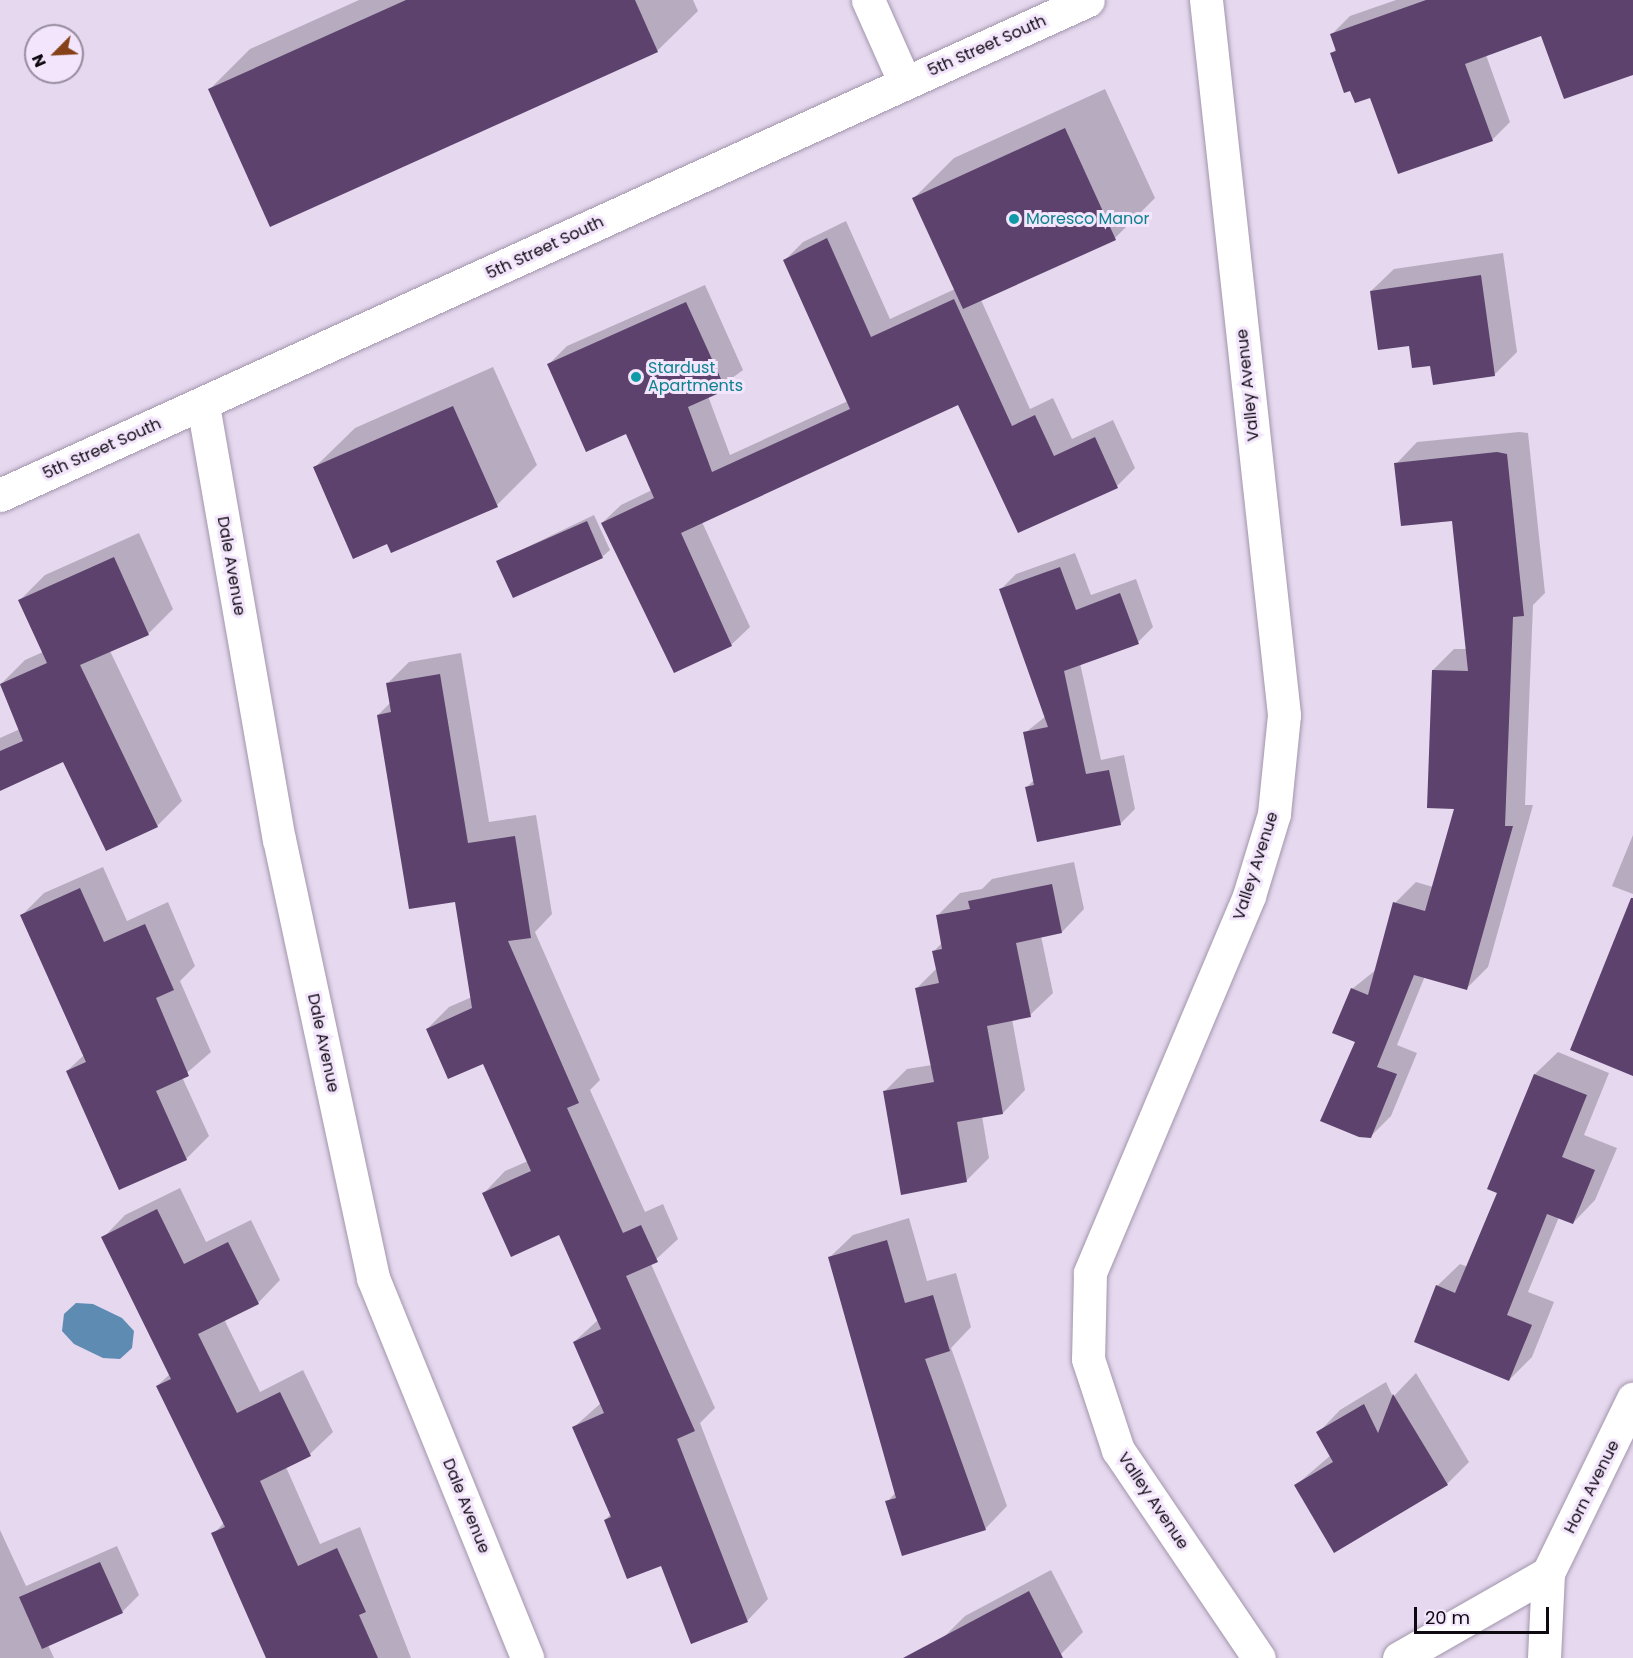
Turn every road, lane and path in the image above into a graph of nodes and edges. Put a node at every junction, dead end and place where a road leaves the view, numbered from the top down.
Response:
1 (868, 0) edge
2 (1088, 0) edge
3 (1206, 0) edge
4 (905, 83) junction
5 (203, 405) junction
6 (0, 495) edge
7 (1633, 1399) edge
8 (1548, 1573) junction
9 (527, 1658) edge
10 (1259, 1658) edge
11 (1399, 1658) edge
12 (1544, 1658) edge

1 - 4 street
2 - 4 street, 5th Street South
3 - 10 street, Valley Avenue
4 - 5 street, 5th Street South
5 - 6 street, 5th Street South
5 - 9 street, Dale Avenue
7 - 8 street, Horn Avenue
8 - 11 street
8 - 12 street, Horn Avenue

